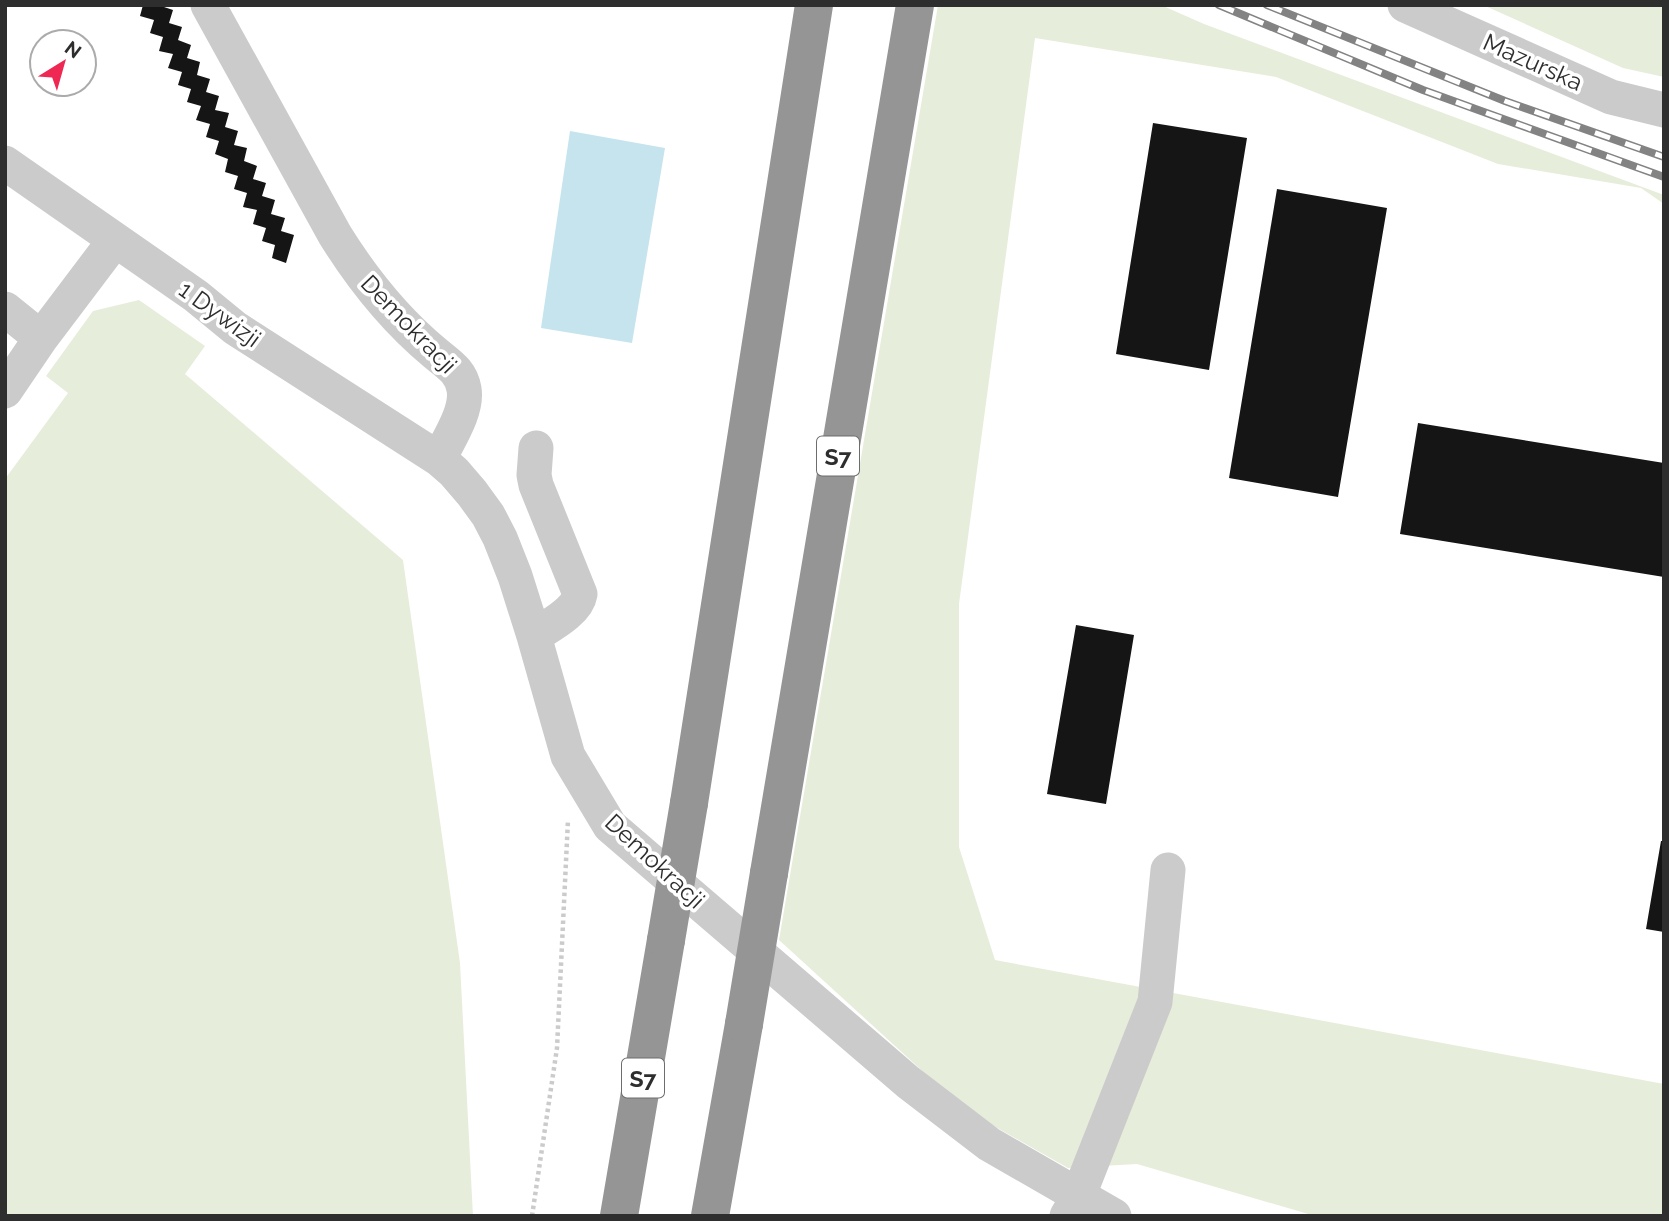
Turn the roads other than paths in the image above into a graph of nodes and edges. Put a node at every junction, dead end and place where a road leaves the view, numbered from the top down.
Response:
1 (208, 5) edge
2 (1405, 5) edge
3 (813, 9) edge
4 (911, 22) edge
5 (1664, 110) edge
6 (5, 163) edge
7 (115, 240) junction
8 (5, 309) edge
9 (41, 338) junction
10 (5, 391) edge
11 (536, 447) dead end
12 (439, 459) junction
13 (534, 636) junction
14 (1168, 870) dead end
15 (1073, 1206) edge
16 (619, 1216) edge
17 (710, 1216) edge
18 (1114, 1216) edge

1 - 12 street, Demokracji
2 - 5 street, Mazurska
3 - 16 highway, S7, bridge
4 - 17 highway, S7, bridge
6 - 7 street, 1 Dywizji
7 - 9 street
7 - 12 street, 1 Dywizji
8 - 9 street
9 - 10 street
11 - 13 street
12 - 13 street, Demokracji
13 - 15 street, Demokracji
14 - 15 street
15 - 18 street, Demokracji

